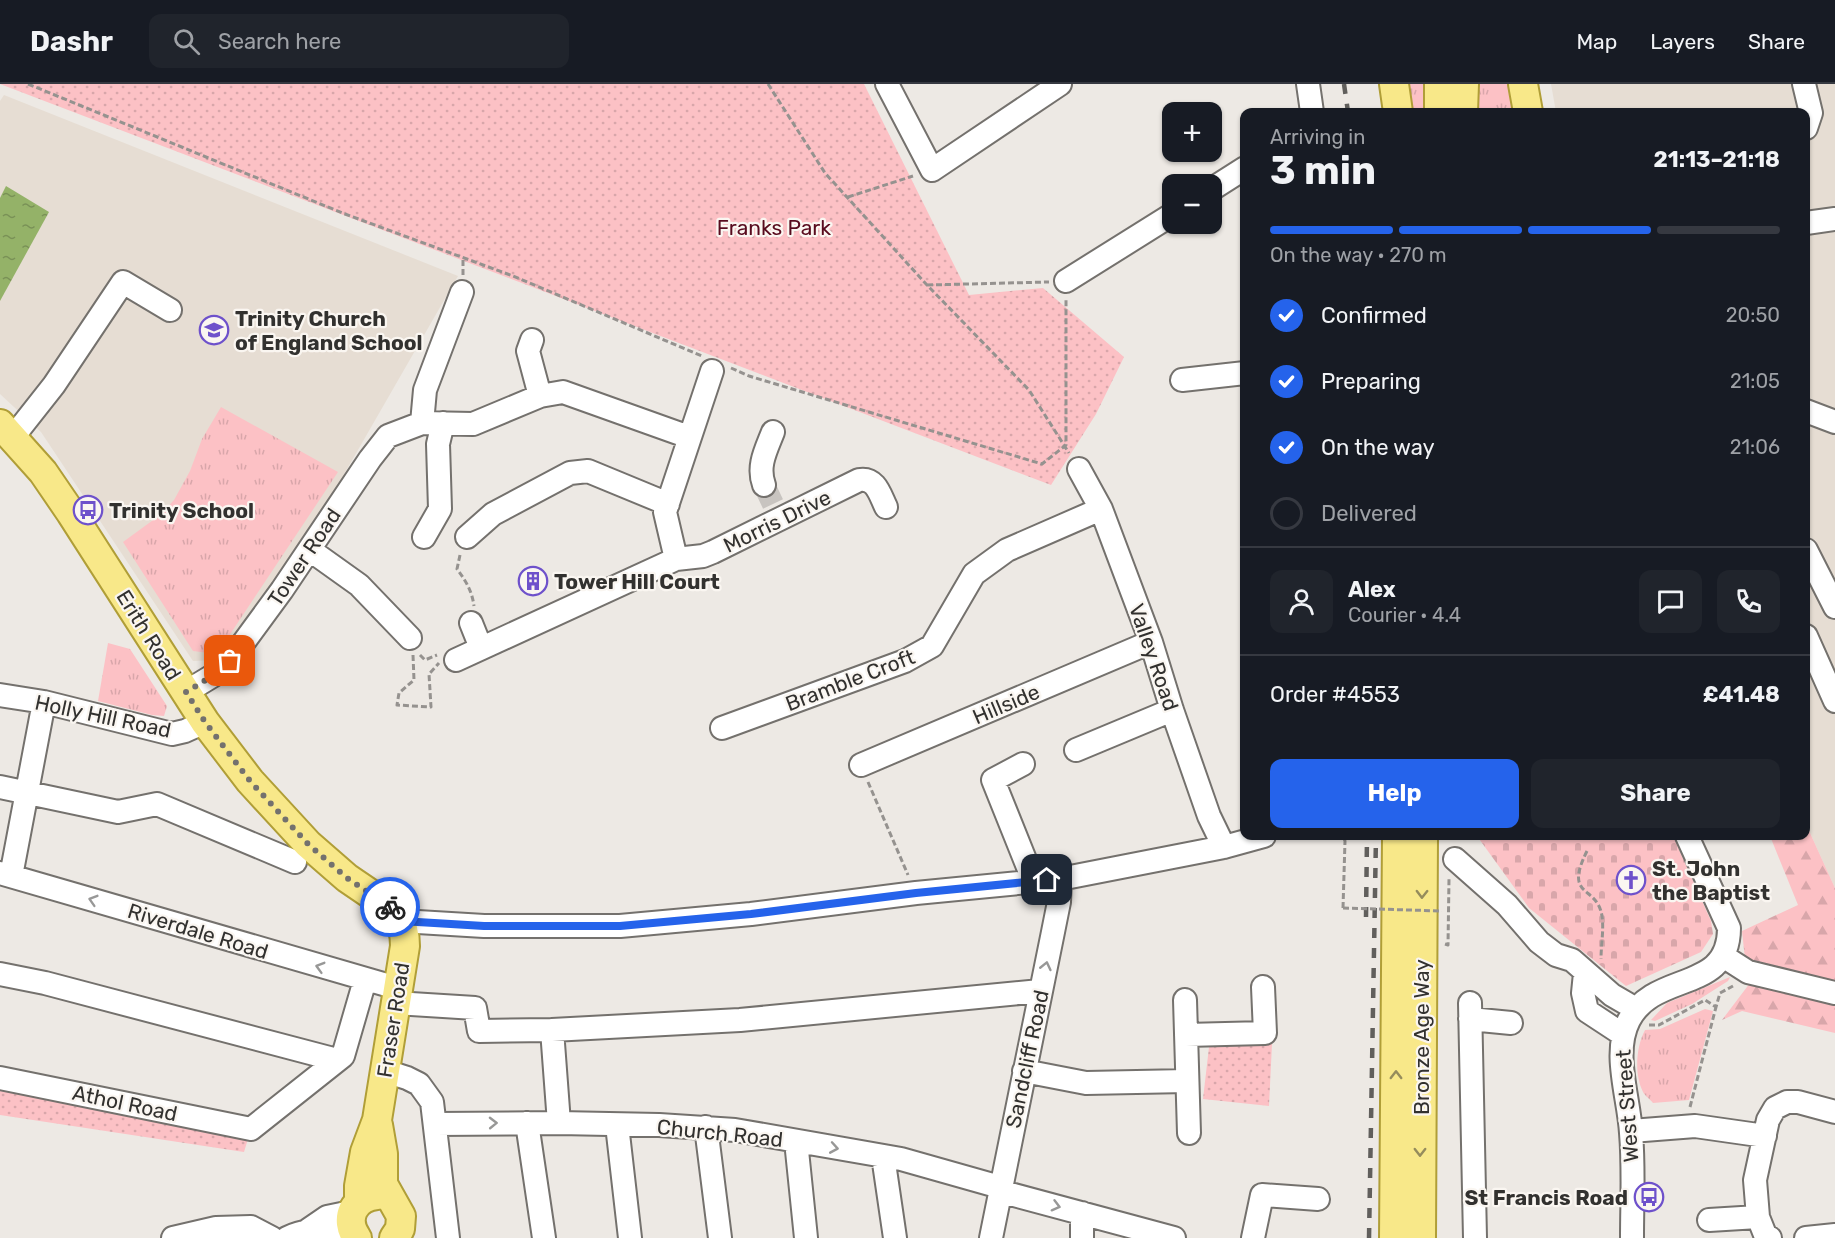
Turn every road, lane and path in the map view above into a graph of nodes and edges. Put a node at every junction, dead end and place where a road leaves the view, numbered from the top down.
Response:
1 (28, 84) edge
2 (768, 84) edge
3 (887, 84) edge
4 (1060, 84) edge
5 (1308, 84) edge
6 (1394, 84) edge
7 (1439, 84) edge
8 (1464, 84) edge
9 (1523, 84) edge
10 (1804, 84) edge
11 (1311, 108) edge
12 (1397, 108) edge
13 (1439, 108) edge
14 (1463, 108) edge
15 (1527, 108) edge
16 (1810, 108) edge
17 (932, 170) junction
18 (1240, 171) edge
19 (1222, 183) edge
20 (847, 197) junction
21 (1835, 219) edge
22 (1810, 220) edge
23 (1162, 221) edge
24 (1066, 281) junction
25 (927, 285) junction
26 (462, 292) dead end
27 (170, 309) dead end
28 (532, 340) dead end
29 (715, 365) junction
30 (1240, 373) edge
31 (1182, 380) dead end
32 (540, 396) junction
33 (1810, 413) edge
34 (1835, 422) edge
35 (432, 423) junction
36 (7, 430) edge
37 (773, 432) dead end
38 (689, 437) junction
39 (1066, 445) junction
40 (1075, 462) joint
41 (773, 502) junction
42 (668, 504) junction
43 (886, 507) dead end
44 (1101, 509) junction
45 (424, 537) dead end
46 (467, 537) joint
47 (310, 550) junction
48 (1810, 558) edge
49 (676, 559) junction
50 (1835, 607) edge
51 (473, 619) joint
52 (410, 638) junction
53 (1151, 642) junction
54 (1810, 645) edge
55 (481, 648) junction
56 (451, 658) junction
57 (186, 692) junction
58 (0, 695) edge
59 (1835, 701) edge
60 (44, 702) junction
61 (1172, 710) junction
62 (205, 722) junction
63 (722, 728) dead end
64 (1076, 750) dead end
65 (1023, 764) dead end
66 (861, 765) joint
67 (0, 787) edge
68 (28, 792) junction
69 (1249, 840) edge
70 (1345, 840) edge
71 (1397, 840) edge
72 (1423, 840) edge
73 (1689, 840) edge
74 (1224, 847) junction
75 (1587, 851) dead end
76 (295, 862) dead end
77 (1452, 864) joint
78 (5, 874) edge
79 (1060, 879) junction
80 (1034, 882) junction
81 (916, 893) junction
82 (1443, 911) dead end
83 (401, 921) junction
84 (1448, 945) dead end
85 (1723, 956) junction
86 (1593, 966) junction
87 (0, 974) edge
88 (365, 980) junction
89 (1737, 984) dead end
90 (1263, 987) dead end
91 (1040, 991) junction
92 (1835, 993) edge
93 (396, 996) junction
94 (1185, 1000) dead end
95 (1716, 1007) junction
96 (1640, 1017) junction
97 (1511, 1023) dead end
98 (552, 1030) junction
99 (1622, 1034) junction
100 (1186, 1035) junction
101 (337, 1060) junction
102 (385, 1071) junction
103 (1024, 1071) junction
104 (0, 1078) edge
105 (1187, 1081) junction
106 (1835, 1112) edge
107 (377, 1120) junction
108 (527, 1123) junction
109 (559, 1123) junction
110 (435, 1124) junction
111 (617, 1125) junction
112 (706, 1127) junction
113 (1685, 1127) junction
114 (1631, 1131) junction
115 (1189, 1133) dead end
116 (1765, 1136) junction
117 (796, 1141) junction
118 (883, 1156) junction
119 (1000, 1189) junction
120 (390, 1199) junction
121 (1318, 1199) dead end
122 (1082, 1213) junction
123 (1709, 1220) dead end
124 (355, 1221) edge
125 (1765, 1232) edge
126 (297, 1234) edge
127 (1835, 1235) edge
128 (173, 1238) edge
129 (272, 1238) edge
130 (394, 1238) edge
131 (448, 1238) edge
132 (544, 1238) edge
133 (630, 1238) edge
134 (720, 1238) edge
135 (806, 1238) edge
136 (895, 1238) edge
137 (991, 1238) edge
138 (1082, 1238) edge
139 (1174, 1238) edge
140 (1253, 1238) edge
141 (1394, 1238) edge
142 (1421, 1238) edge
143 (1475, 1238) edge
144 (1632, 1238) edge
145 (1806, 1238) edge

1 - 29 path
2 - 20 path
3 - 17 street
4 - 17 street
5 - 11 street
6 - 12 main road
7 - 13 main road
8 - 14 main road
9 - 15 main road
10 - 16 street
17 - 20 path
18 - 19 street
20 - 25 path
21 - 22 street
23 - 24 street
24 - 25 path
24 - 39 path
25 - 39 path
26 - 35 street
27 - 36 street, Erith Road
28 - 32 street
29 - 38 street
29 - 39 path
30 - 31 street
32 - 35 street, Tower Road
32 - 38 street, Tower Road
33 - 34 street
35 - 45 street
35 - 47 street, Tower Road
36 - 57 main road, Erith Road
37 - 41 street
38 - 42 street
39 - 40 path
40 - 44 street, Valley Road
41 - 43 street, Morris Drive
41 - 49 street, Morris Drive
42 - 46 street
42 - 49 street
44 - 53 street, Valley Road
44 - 63 street, Bramble Croft
46 - 51 path
47 - 52 street
47 - 57 street, Tower Road
48 - 50 street
49 - 55 street, Morris Drive
51 - 55 street
52 - 56 path
52 - 56 path
53 - 61 street, Valley Road
53 - 66 street, Hillside
54 - 59 street
55 - 56 street, Morris Drive
57 - 62 main road, Erith Road
58 - 60 street, Holly Hill Road
60 - 62 street, Holly Hill Road
60 - 68 street
61 - 64 street
61 - 74 street, Valley Road
62 - 83 main road, Erith Road
65 - 80 street
66 - 81 path
67 - 68 street
68 - 76 street
68 - 78 street
69 - 74 street
70 - 82 path, bridge
141 -> 71 main road, Bronze Age Way
72 -> 142 main road, Bronze Age Way
73 - 85 street
74 - 79 street
75 - 86 path
77 - 84 path
77 - 86 street
88 -> 78 street, Riverdale Road
79 - 80 street
91 -> 79 street, Sandcliff Road
80 - 81 street
81 - 83 street
83 - 93 main road, Fraser Road
85 - 92 street
85 - 96 street, West Street
86 - 96 street
86 - 99 street
87 - 101 street
88 - 93 street, Riverdale Road
88 - 101 street
89 - 95 path
90 - 100 street
91 - 98 street
91 - 103 street, Sandcliff Road
93 - 98 street, Riverdale Road
93 - 102 main road, Fraser Road
94 - 100 street
95 - 96 path
95 - 113 path
96 - 99 street, West Street
97 - 143 street
98 - 109 street
99 - 114 street, West Street
100 - 105 street
101 - 104 street, Athol Road
102 - 107 main road, Fraser Road
102 - 110 street
103 - 105 street
103 - 119 street, Sandcliff Road
105 - 115 street
106 - 116 street
107 - 120 main road, Fraser Road
107 - 124 main road, Fraser Road
108 - 109 street, Church Road
110 -> 108 street, Church Road
108 - 132 street
109 - 111 street, Church Road
110 - 131 street
111 - 112 street, Church Road
111 - 133 street
112 - 117 street, Church Road
112 - 134 street
113 - 114 street
113 - 116 street
114 - 144 street, West Street
116 - 125 street
117 -> 118 street, Church Road
117 - 135 street
118 - 119 street, Church Road
118 - 136 street
119 -> 122 street, Church Road
119 - 137 street, Sandcliff Road
120 - 124 main road
120 - 130 main road, Fraser Road
121 - 140 street
122 - 138 street
122 - 139 street, Church Road
123 - 125 street
124 - 126 street
127 - 145 street
128 - 129 street

